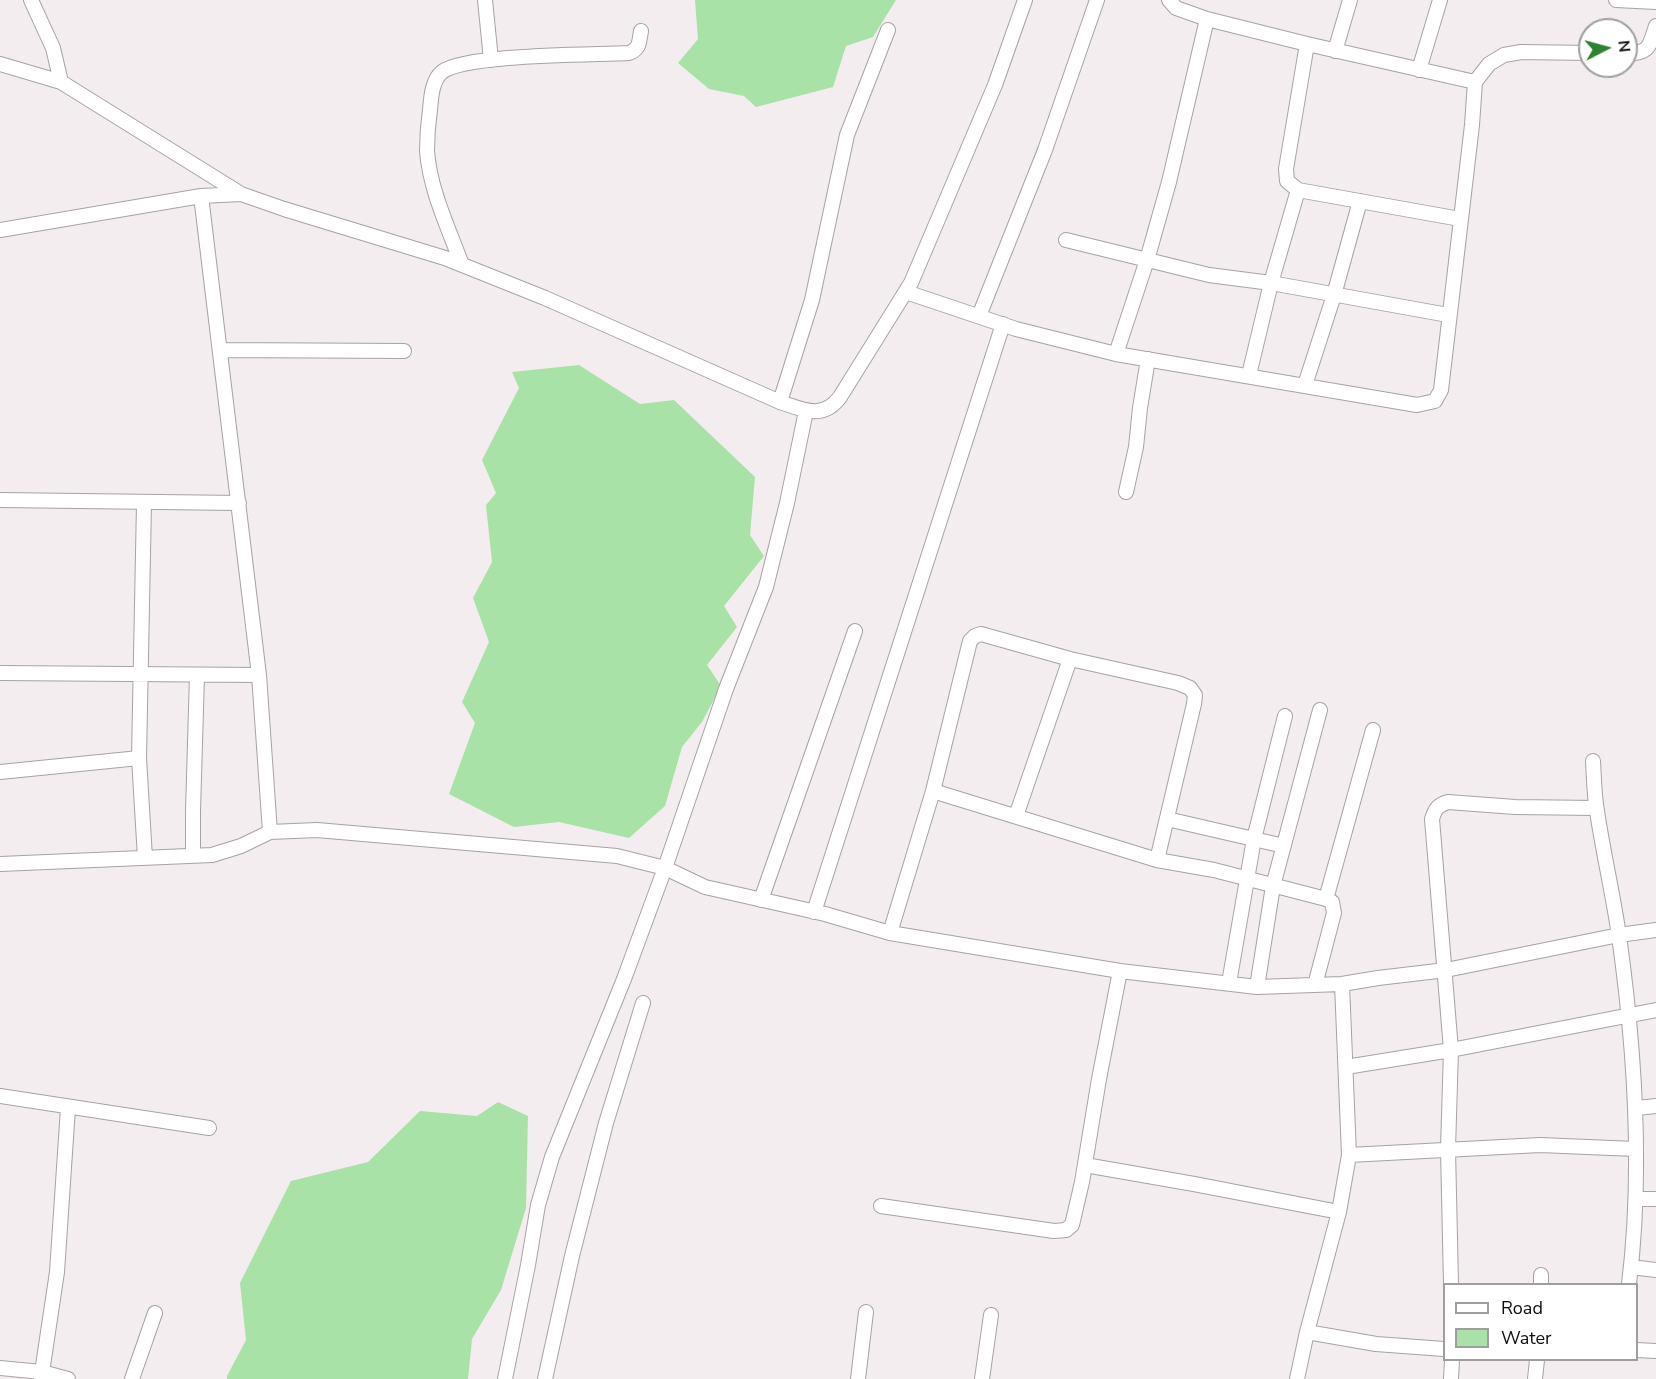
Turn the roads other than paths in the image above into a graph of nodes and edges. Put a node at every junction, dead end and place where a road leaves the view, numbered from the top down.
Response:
1 (31, 0) edge
2 (485, 0) edge
3 (1025, 0) edge
4 (1096, 0) edge
5 (1169, 0) edge
6 (1350, 0) edge
7 (1440, 0) edge
8 (1616, 0) edge
9 (1656, 2) edge
10 (1207, 18) junction
11 (1656, 26) edge
12 (888, 30) dead end
13 (641, 31) dead end
14 (1306, 44) junction
15 (1335, 51) junction
16 (1638, 52) edge
17 (1578, 53) edge
18 (491, 60) junction
19 (0, 63) edge
20 (1419, 70) junction
21 (61, 82) junction
22 (1475, 82) junction
23 (1298, 190) junction
24 (241, 194) junction
25 (201, 196) junction
26 (1360, 201) junction
27 (1460, 219) junction
28 (0, 230) edge
29 (1066, 240) dead end
30 (1147, 260) junction
31 (462, 265) junction
32 (1271, 283) junction
33 (906, 292) junction
34 (1334, 295) junction
35 (1448, 315) junction
36 (979, 316) junction
37 (1016, 329) junction
38 (221, 350) junction
39 (404, 351) dead end
40 (1116, 354) junction
41 (1148, 359) junction
42 (1249, 375) junction
43 (1305, 385) junction
44 (780, 402) junction
45 (806, 411) junction
46 (1126, 492) dead end
47 (0, 500) edge
48 (144, 503) junction
49 (239, 503) junction
50 (855, 631) dead end
51 (1070, 659) junction
52 (0, 674) edge
53 (141, 674) junction
54 (197, 675) junction
55 (259, 675) junction
56 (1320, 710) dead end
57 (1285, 716) dead end
58 (1373, 730) dead end
59 (139, 758) junction
60 (1593, 761) dead end
61 (0, 772) edge
62 (933, 791) junction
63 (1596, 808) junction
64 (1016, 816) junction
65 (1167, 819) junction
66 (270, 832) junction
67 (1254, 839) junction
68 (1284, 846) junction
69 (193, 856) junction
70 (145, 858) junction
71 (1157, 860) junction
72 (0, 864) edge
73 (665, 868) junction
74 (1246, 879) junction
75 (1273, 886) junction
76 (1326, 899) junction
77 (761, 900) junction
78 (819, 913) junction
79 (1656, 930) edge
80 (891, 933) junction
81 (1619, 935) junction
82 (1446, 970) junction
83 (1120, 971) junction
84 (1229, 984) junction
85 (1328, 985) junction
86 (1257, 987) junction
87 (643, 1003) dead end
88 (1656, 1010) edge
89 (1628, 1015) junction
90 (1451, 1050) junction
91 (1346, 1067) junction
92 (0, 1096) edge
93 (1656, 1106) edge
94 (68, 1108) junction
95 (1636, 1108) junction
96 (209, 1128) dead end
97 (1448, 1149) junction
98 (1635, 1149) junction
99 (1349, 1155) junction
100 (1085, 1165) junction
101 (1636, 1199) junction
102 (1656, 1199) edge
103 (881, 1206) dead end
104 (1339, 1212) junction
105 (1631, 1267) junction
106 (1656, 1270) edge
107 (1451, 1283) edge
108 (1629, 1283) edge
109 (866, 1312) dead end
110 (155, 1313) dead end
111 (991, 1315) dead end
112 (1307, 1332) junction
113 (1443, 1349) edge
114 (1638, 1350) edge
115 (1656, 1351) edge
116 (1452, 1361) edge
117 (1537, 1361) edge
118 (0, 1368) edge
119 (41, 1376) edge
120 (68, 1379) edge
121 (132, 1379) edge
122 (505, 1379) edge
123 (545, 1379) edge
124 (858, 1379) edge
125 (982, 1379) edge
126 (1297, 1379) edge
127 (1451, 1379) edge
128 (1535, 1379) edge

1 - 21 street
2 - 18 street
3 - 33 street
4 - 36 street
5 - 10 street
6 - 15 street
7 - 20 street
8 - 9 street
10 - 14 street
10 - 30 street
11 - 16 street
12 - 44 street
13 - 18 street
14 - 15 street
14 - 23 street
15 - 20 street
17 - 22 street
18 - 31 street
19 - 21 street
20 - 22 street
21 - 24 street
22 - 27 street
23 - 26 street
23 - 32 street
24 - 25 street
24 - 31 street
25 - 28 street
25 - 38 street
26 - 27 street
26 - 34 street
27 - 35 street
29 - 30 street
30 - 32 street
30 - 40 street
31 - 44 street
32 - 34 street
32 - 42 street
33 - 36 street
33 - 45 street
34 - 35 street
34 - 43 street
35 - 43 street
36 - 37 street
37 - 40 street
37 - 78 street
38 - 39 street
38 - 49 street
40 - 41 street
41 - 42 street
41 - 46 street
42 - 43 street
44 - 45 street
45 - 73 street
47 - 48 street
48 - 49 street
48 - 53 street
49 - 55 street
50 - 77 street
51 - 62 street
51 - 64 street
51 - 65 street
52 - 53 street
53 - 54 street
53 - 59 street
54 - 55 street
54 - 69 street
55 - 66 street
56 - 68 street
57 - 67 street
58 - 76 street
59 - 61 street
59 - 70 street
60 - 63 street
62 - 64 street
62 - 80 street
63 - 81 street
63 - 82 street
64 - 71 street
65 - 67 street
65 - 71 street
66 - 69 street
66 - 73 street
67 - 68 street
67 - 74 street
68 - 75 street
69 - 70 street
70 - 72 street
71 - 74 street
73 - 77 street
73 - 122 street
74 - 75 street
74 - 84 street
75 - 76 street
75 - 86 street
76 - 85 street
77 - 78 street
78 - 80 street
79 - 81 street
80 - 83 street
81 - 82 street
81 - 89 street
82 - 85 street
82 - 90 street
83 - 84 street
83 - 100 street
84 - 86 street
85 - 86 street
85 - 91 street
87 - 123 street
88 - 89 street
89 - 90 street
89 - 95 street
90 - 91 street
90 - 97 street
91 - 99 street
92 - 94 street
93 - 95 street
94 - 96 street
94 - 119 street
95 - 98 street
97 - 98 street
97 - 99 street
97 - 107 street
98 - 101 street
99 - 104 street
100 - 103 street
100 - 104 street
101 - 102 street
101 - 105 street
104 - 112 street
105 - 106 street
105 - 108 street
109 - 124 street
110 - 121 street
111 - 125 street
112 - 113 street
112 - 126 street
114 - 115 street
116 - 127 street
117 - 128 street
118 - 119 street
119 - 120 street

